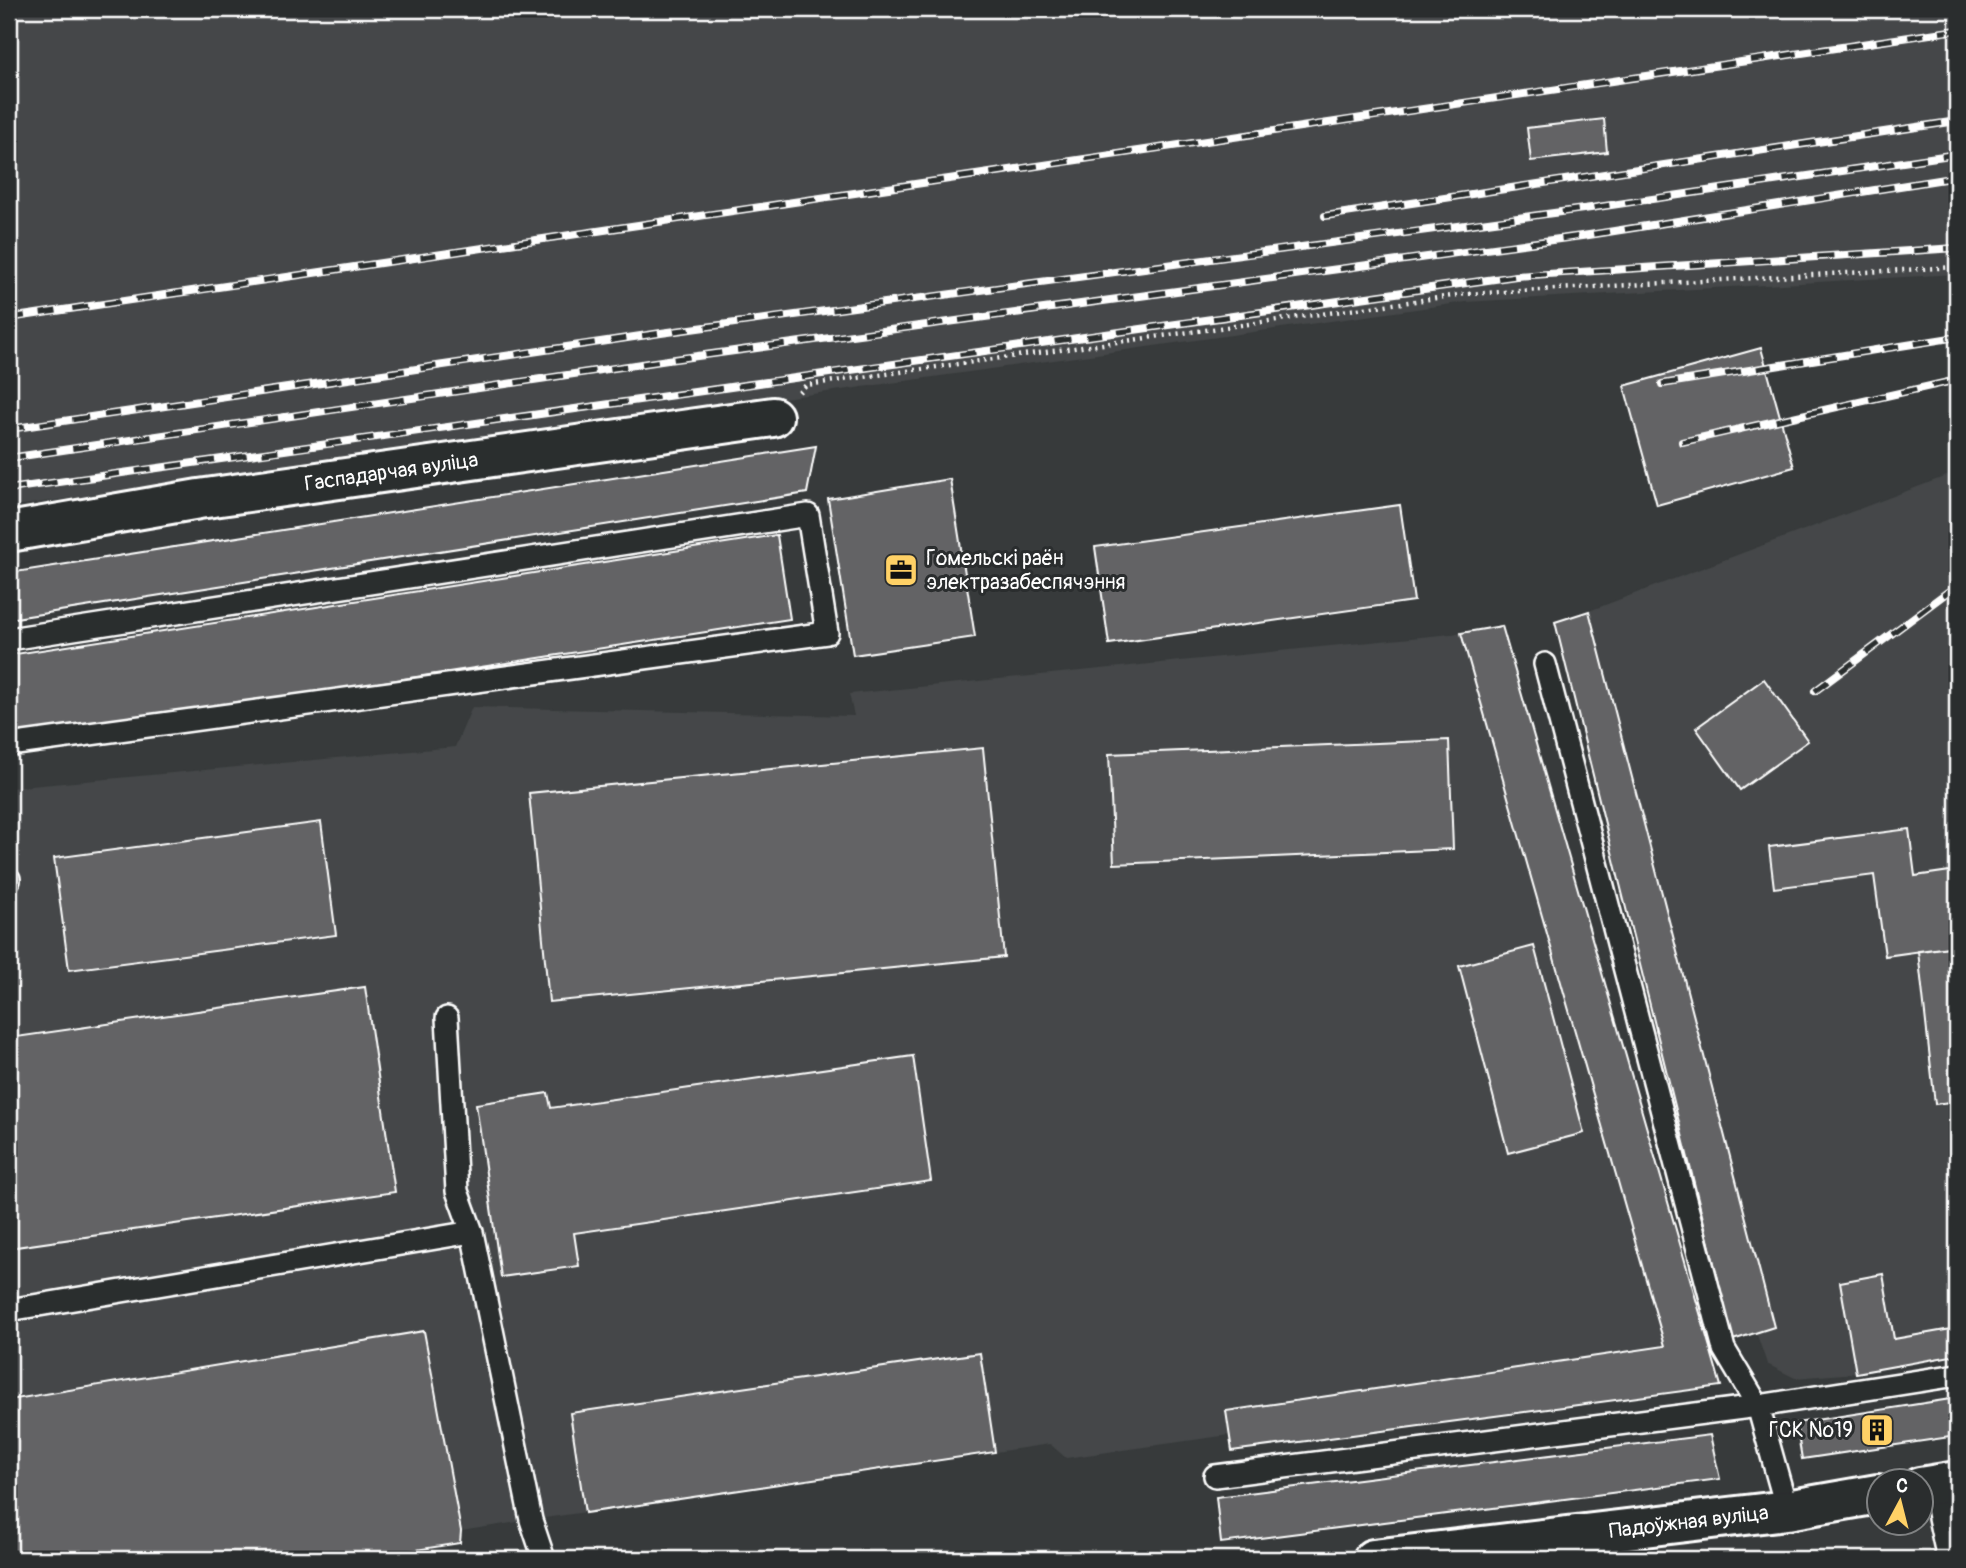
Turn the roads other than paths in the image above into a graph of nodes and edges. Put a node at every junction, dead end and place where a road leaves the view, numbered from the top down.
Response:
1 (773, 417) road end
2 (9, 532) edge
3 (9, 639) edge
4 (1545, 664) dead end
5 (9, 745) edge
6 (447, 1018) dead end
7 (472, 1232) junction
8 (9, 1310) edge
9 (1957, 1375) edge
10 (1758, 1406) junction
11 (1215, 1476) dead end
12 (1936, 1484) edge
13 (1864, 1496) edge
14 (1787, 1510) junction
15 (1434, 1555) edge
16 (544, 1559) edge
17 (1373, 1559) edge
18 (1948, 1559) edge

1 - 2 street, Гаспадарчая вуліца
3 - 5 lane
4 - 10 lane
6 - 7 lane
7 - 8 lane
7 - 16 lane
9 - 10 lane
10 - 11 lane
10 - 14 lane
12 - 18 lane
13 - 14 street, Падоўжная вуліца
14 - 15 street, Падоўжная вуліца
15 - 17 street, Падоўжная вуліца

